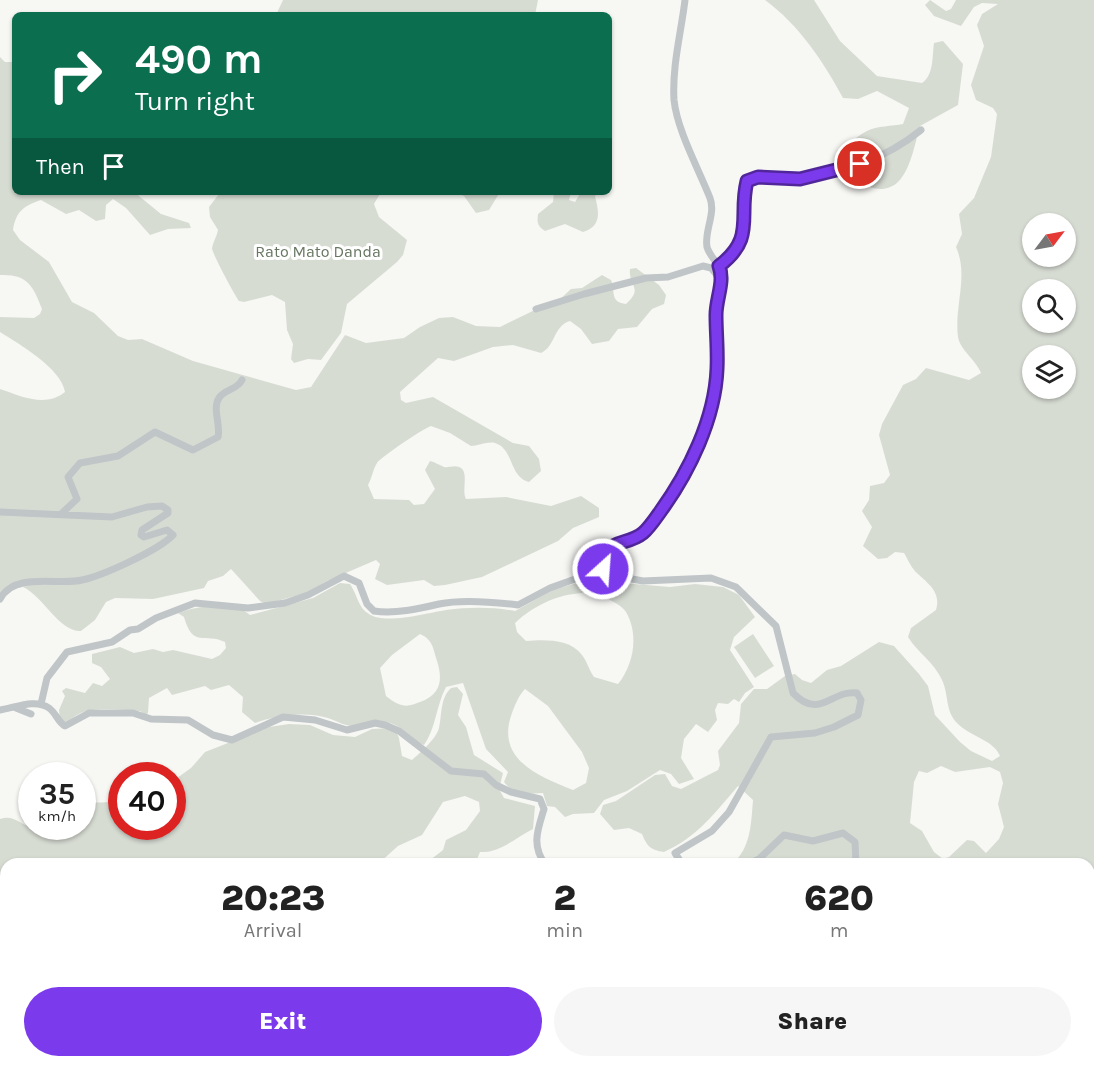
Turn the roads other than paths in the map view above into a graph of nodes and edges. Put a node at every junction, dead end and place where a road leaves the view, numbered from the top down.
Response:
1 (685, 0) edge
2 (921, 130) dead end
3 (719, 266) junction
4 (722, 281) junction
5 (536, 309) dead end
6 (242, 380) dead end
7 (0, 512) edge
8 (61, 514) junction
9 (603, 569) junction
10 (0, 599) edge
11 (41, 704) junction
12 (16, 708) junction
13 (0, 710) edge
14 (31, 714) dead end
15 (542, 858) edge
16 (678, 858) edge
17 (760, 858) edge
18 (856, 858) edge

1 - 3 street
2 - 3 street
3 - 4 street
4 - 5 street
4 - 9 street
6 - 8 street
7 - 8 street
8 - 10 street
9 - 11 street
9 - 16 street
11 - 12 street
11 - 15 street
12 - 13 street
12 - 14 street
17 - 18 street

